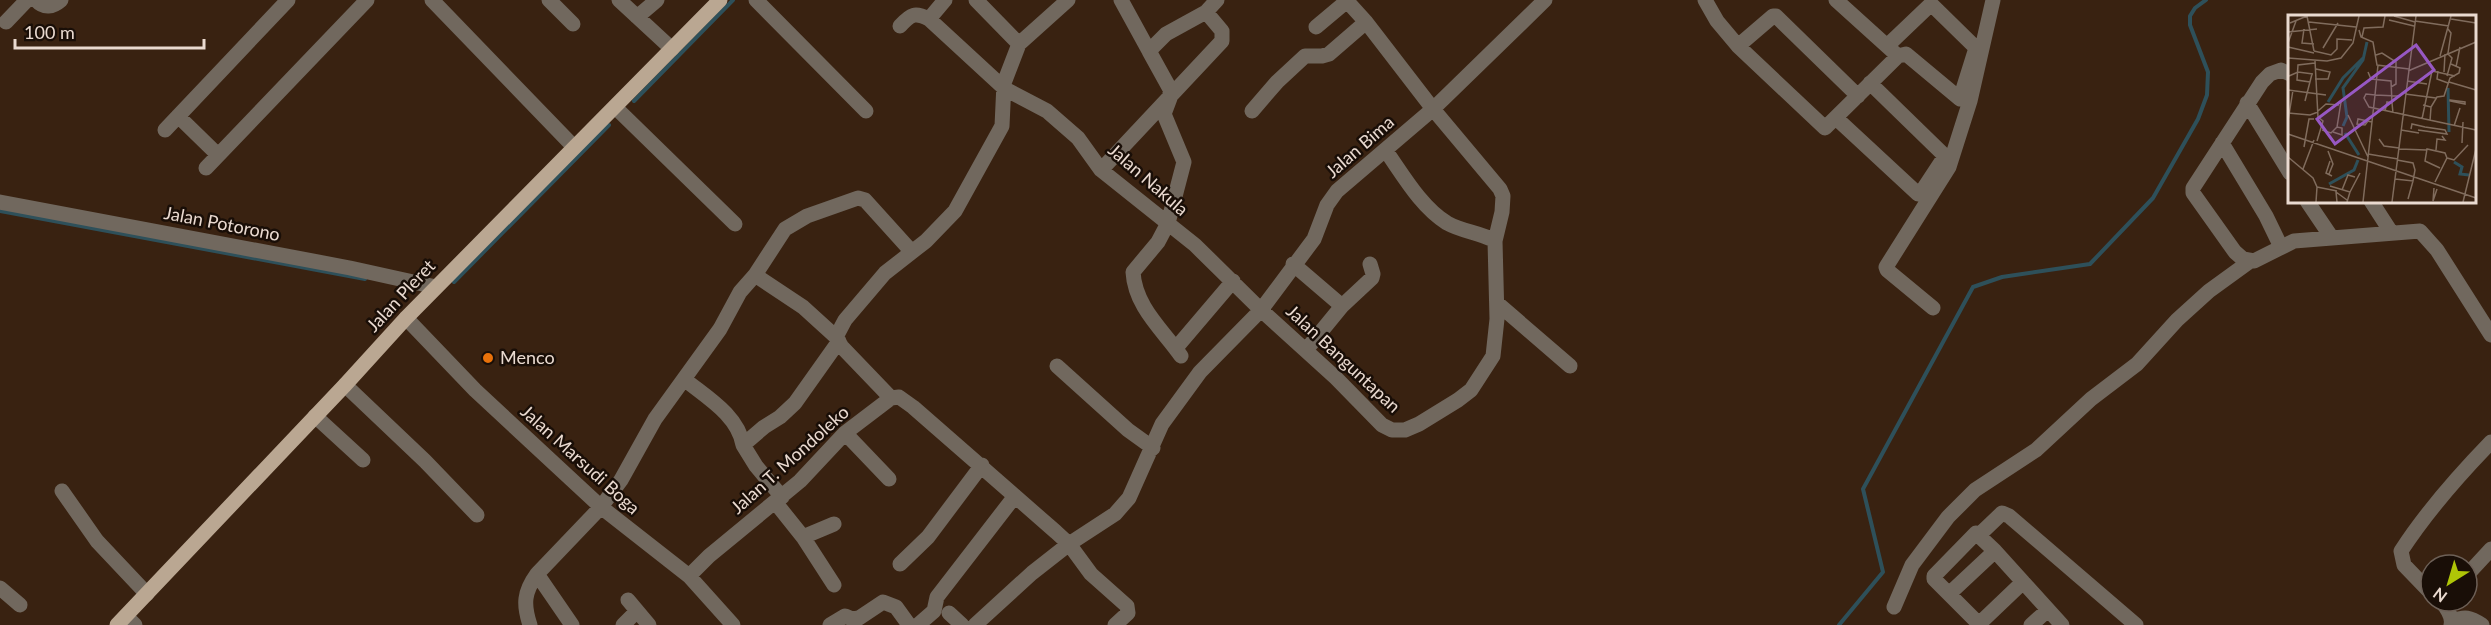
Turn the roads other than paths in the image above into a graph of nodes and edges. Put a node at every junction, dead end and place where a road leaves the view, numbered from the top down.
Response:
1 (27, 0) edge
2 (36, 0) edge
3 (61, 0) edge
4 (288, 0) edge
5 (367, 0) edge
6 (433, 0) edge
7 (549, 0) edge
8 (619, 0) edge
9 (657, 0) edge
10 (720, 0) edge
11 (756, 0) edge
12 (945, 0) edge
13 (976, 0) edge
14 (1068, 0) edge
15 (1121, 0) edge
16 (1217, 0) edge
17 (1347, 0) edge
18 (1545, 0) edge
19 (1705, 0) edge
20 (1836, 0) edge
21 (1993, 0) edge
22 (1206, 12) junction
23 (636, 17) junction
24 (929, 19) junction
25 (1366, 21) junction
26 (6, 22) dead end
27 (573, 24) dead end
28 (900, 26) dead end
29 (1316, 27) dead end
30 (1018, 44) junction
31 (1738, 46) junction
32 (672, 49) junction
33 (1149, 51) junction
34 (1893, 51) junction
35 (2288, 73) edge
36 (1870, 83) junction
37 (1005, 89) junction
38 (1858, 96) junction
39 (1170, 98) junction
40 (2247, 104) junction
41 (615, 107) junction
42 (1433, 110) junction
43 (866, 111) dead end
44 (1251, 111) dead end
45 (177, 116) junction
46 (1836, 118) junction
47 (165, 130) dead end
48 (2222, 143) junction
49 (573, 146) junction
50 (1386, 151) junction
51 (218, 155) junction
52 (206, 168) dead end
53 (1101, 170) junction
54 (2288, 170) edge
55 (0, 202) edge
56 (2308, 202) edge
57 (2372, 202) edge
58 (1168, 223) junction
59 (735, 224) dead end
60 (2391, 232) junction
61 (2332, 238) junction
62 (1495, 241) junction
63 (2281, 247) junction
64 (912, 252) junction
65 (2248, 262) junction
66 (1293, 264) junction
67 (1370, 264) dead end
68 (755, 275) junction
69 (1233, 281) junction
70 (436, 287) junction
71 (1497, 303) junction
72 (1342, 306) junction
73 (1933, 308) dead end
74 (1261, 310) junction
75 (406, 318) junction
76 (2491, 335) edge
77 (837, 339) junction
78 (1306, 350) junction
79 (1058, 366) dead end
80 (1570, 366) dead end
81 (684, 379) junction
82 (345, 385) junction
83 (891, 398) junction
84 (315, 416) junction
85 (845, 433) junction
86 (743, 445) junction
87 (2490, 445) edge
88 (1153, 448) junction
89 (363, 460) dead end
90 (982, 465) junction
91 (889, 478) dead end
92 (62, 491) dead end
93 (1015, 496) junction
94 (779, 499) junction
95 (601, 507) junction
96 (477, 515) dead end
97 (834, 524) dead end
98 (1979, 535) junction
99 (803, 537) junction
100 (1069, 544) junction
101 (2491, 549) edge
102 (1995, 551) junction
103 (2479, 562) edge
104 (900, 564) dead end
105 (537, 574) junction
106 (689, 576) junction
107 (2419, 581) edge
108 (2023, 582) junction
109 (834, 585) dead end
110 (0, 588) edge
111 (147, 594) junction
112 (1949, 594) junction
113 (20, 604) dead end
114 (1894, 607) dead end
115 (2048, 610) junction
116 (949, 613) dead end
117 (126, 622) edge
118 (724, 622) edge
119 (2451, 623) edge
120 (530, 625) edge
121 (573, 625) edge
122 (623, 625) edge
123 (649, 625) edge
124 (830, 625) edge
125 (909, 625) edge
126 (918, 625) edge
127 (962, 625) edge
128 (975, 625) edge
129 (1115, 625) edge
130 (1980, 625) edge
131 (2031, 625) edge
132 (2062, 625) edge
133 (2136, 625) edge
134 (2482, 625) edge

1 - 26 street
2 - 3 street
4 - 45 street
5 - 51 street
6 - 49 street
7 - 27 street
8 - 23 street
9 - 23 street
10 - 32 main road, Jalan Pleret
11 - 43 street
12 - 24 street
13 - 30 street
14 - 30 street
15 - 33 street
16 - 22 street
17 - 25 street, Jalan Banguntapan
17 - 29 street
18 - 42 street, Jalan Bima
19 - 31 street
20 - 34 street
21 - 73 street
22 - 33 street
22 - 39 street
23 - 32 street
24 - 28 street
24 - 37 street, Jalan Nakula
25 - 42 street, Jalan Banguntapan
25 - 44 street
30 - 37 street
31 - 38 street
31 - 46 street
32 - 41 main road, Jalan Pleret
33 - 39 street
34 - 34 street
34 - 36 street
35 - 40 street
36 - 38 street
36 - 46 street
37 - 53 street, Jalan Nakula
37 - 64 street
38 - 46 street
39 - 53 street
39 - 58 street
40 - 48 street
40 - 54 street
41 - 49 main road, Jalan Pleret
41 - 59 street
42 - 50 street, Jalan Bima
42 - 62 street, Jalan Banguntapan
45 - 47 street
45 - 51 street
48 - 63 street
48 - 65 street
49 - 70 main road, Jalan Pleret
50 - 62 street
50 - 66 street, Jalan Bima
51 - 52 street
53 - 58 street, Jalan Nakula
55 - 70 street, Jalan Potorono
56 - 61 street
57 - 60 street
58 - 69 street, Jalan Nakula
58 - 69 street
60 - 61 street
60 - 76 street
61 - 63 street
62 - 71 street, Jalan Banguntapan
63 - 65 street
64 - 68 street
64 - 77 street
65 - 114 street
66 - 72 street
66 - 74 street, Jalan Bima
67 - 72 street
68 - 77 street
68 - 81 street
69 - 74 street, Jalan Nakula
70 - 75 main road, Jalan Pleret
71 - 78 street, Jalan Banguntapan
71 - 80 street
72 - 78 street
74 - 78 street, Jalan Banguntapan
74 - 88 street, Jalan Banguntapan
75 - 82 main road, Jalan Pleret
75 - 95 street, Jalan Marsudi Boga
77 - 83 street
77 - 86 street
79 - 88 street
81 - 86 street
81 - 95 street
82 - 84 main road, Jalan Pleret
82 - 96 street
83 - 85 street, Jalan T. Mondoleko
83 - 90 street
84 - 89 street
84 - 111 main road, Jalan Pleret
85 - 91 street
85 - 94 street, Jalan T. Mondoleko
86 - 94 street
87 - 107 street
88 - 100 street, Jalan Banguntapan
90 - 93 street
90 - 104 street
92 - 111 street
93 - 100 street
93 - 126 street
94 - 99 street
94 - 106 street, Jalan T. Mondoleko
95 - 105 street
95 - 106 street, Jalan Marsudi Boga
97 - 99 street
98 - 102 street
98 - 112 street
98 - 133 street
99 - 109 street
100 - 128 street, Jalan Banguntapan
100 - 129 street
101 - 103 street
102 - 108 street
102 - 112 street
105 - 120 street
105 - 121 street
106 - 118 street, Jalan Marsudi Boga
108 - 115 street
108 - 130 street
110 - 113 street
111 - 117 main road, Jalan Pleret
112 - 130 street
115 - 131 street
115 - 132 street
116 - 127 street
119 - 134 street
122 - 123 street
124 - 125 street

